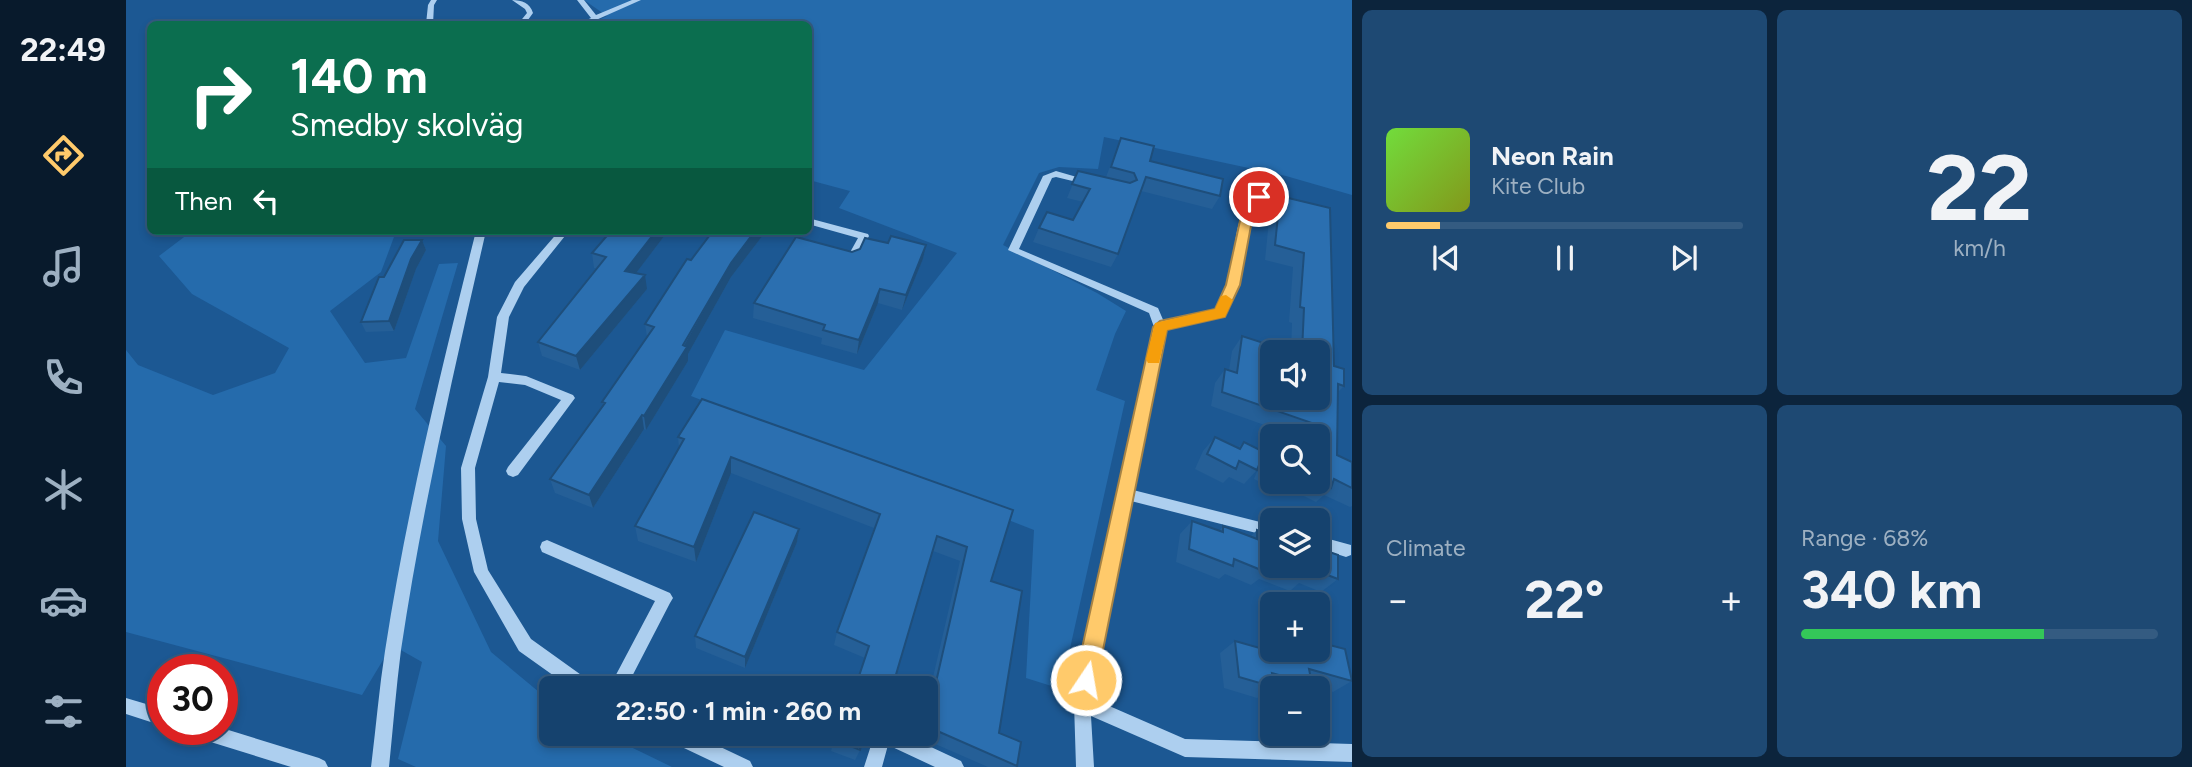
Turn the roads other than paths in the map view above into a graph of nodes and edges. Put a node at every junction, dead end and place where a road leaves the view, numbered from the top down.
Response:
1 (434, 0) edge
2 (515, 0) edge
3 (580, 0) edge
4 (638, 0) edge
5 (596, 18) junction
6 (429, 21) edge
7 (524, 21) edge
8 (589, 21) edge
9 (1097, 184) edge
10 (1259, 197) dead end
11 (812, 222) edge
12 (480, 235) edge
13 (561, 235) edge
14 (846, 258) edge
15 (1160, 327) junction
16 (494, 377) junction
17 (513, 471) dead end
18 (1125, 494) junction
19 (1260, 528) edge
20 (1330, 545) edge
21 (547, 547) dead end
22 (1346, 550) dead end
23 (568, 676) edge
24 (624, 676) edge
25 (1082, 703) junction
26 (126, 706) edge
27 (147, 713) edge
28 (238, 742) edge
29 (699, 746) edge
30 (1352, 752) edge
31 (319, 767) edge
32 (380, 767) edge
33 (744, 767) edge
34 (873, 767) edge
35 (955, 767) edge
36 (1085, 767) edge

1 - 6 street
2 - 7 street
3 - 5 street
4 - 5 street
5 - 8 street
9 - 15 street
10 - 15 street
11 - 14 street
12 - 32 street
13 - 16 street
15 - 18 street
16 - 17 street
16 - 23 street
18 - 19 street
18 - 25 street
20 - 22 street
21 - 24 street
25 - 30 street
25 - 36 street
26 - 27 street
28 - 31 street
29 - 33 street
34 - 35 street

